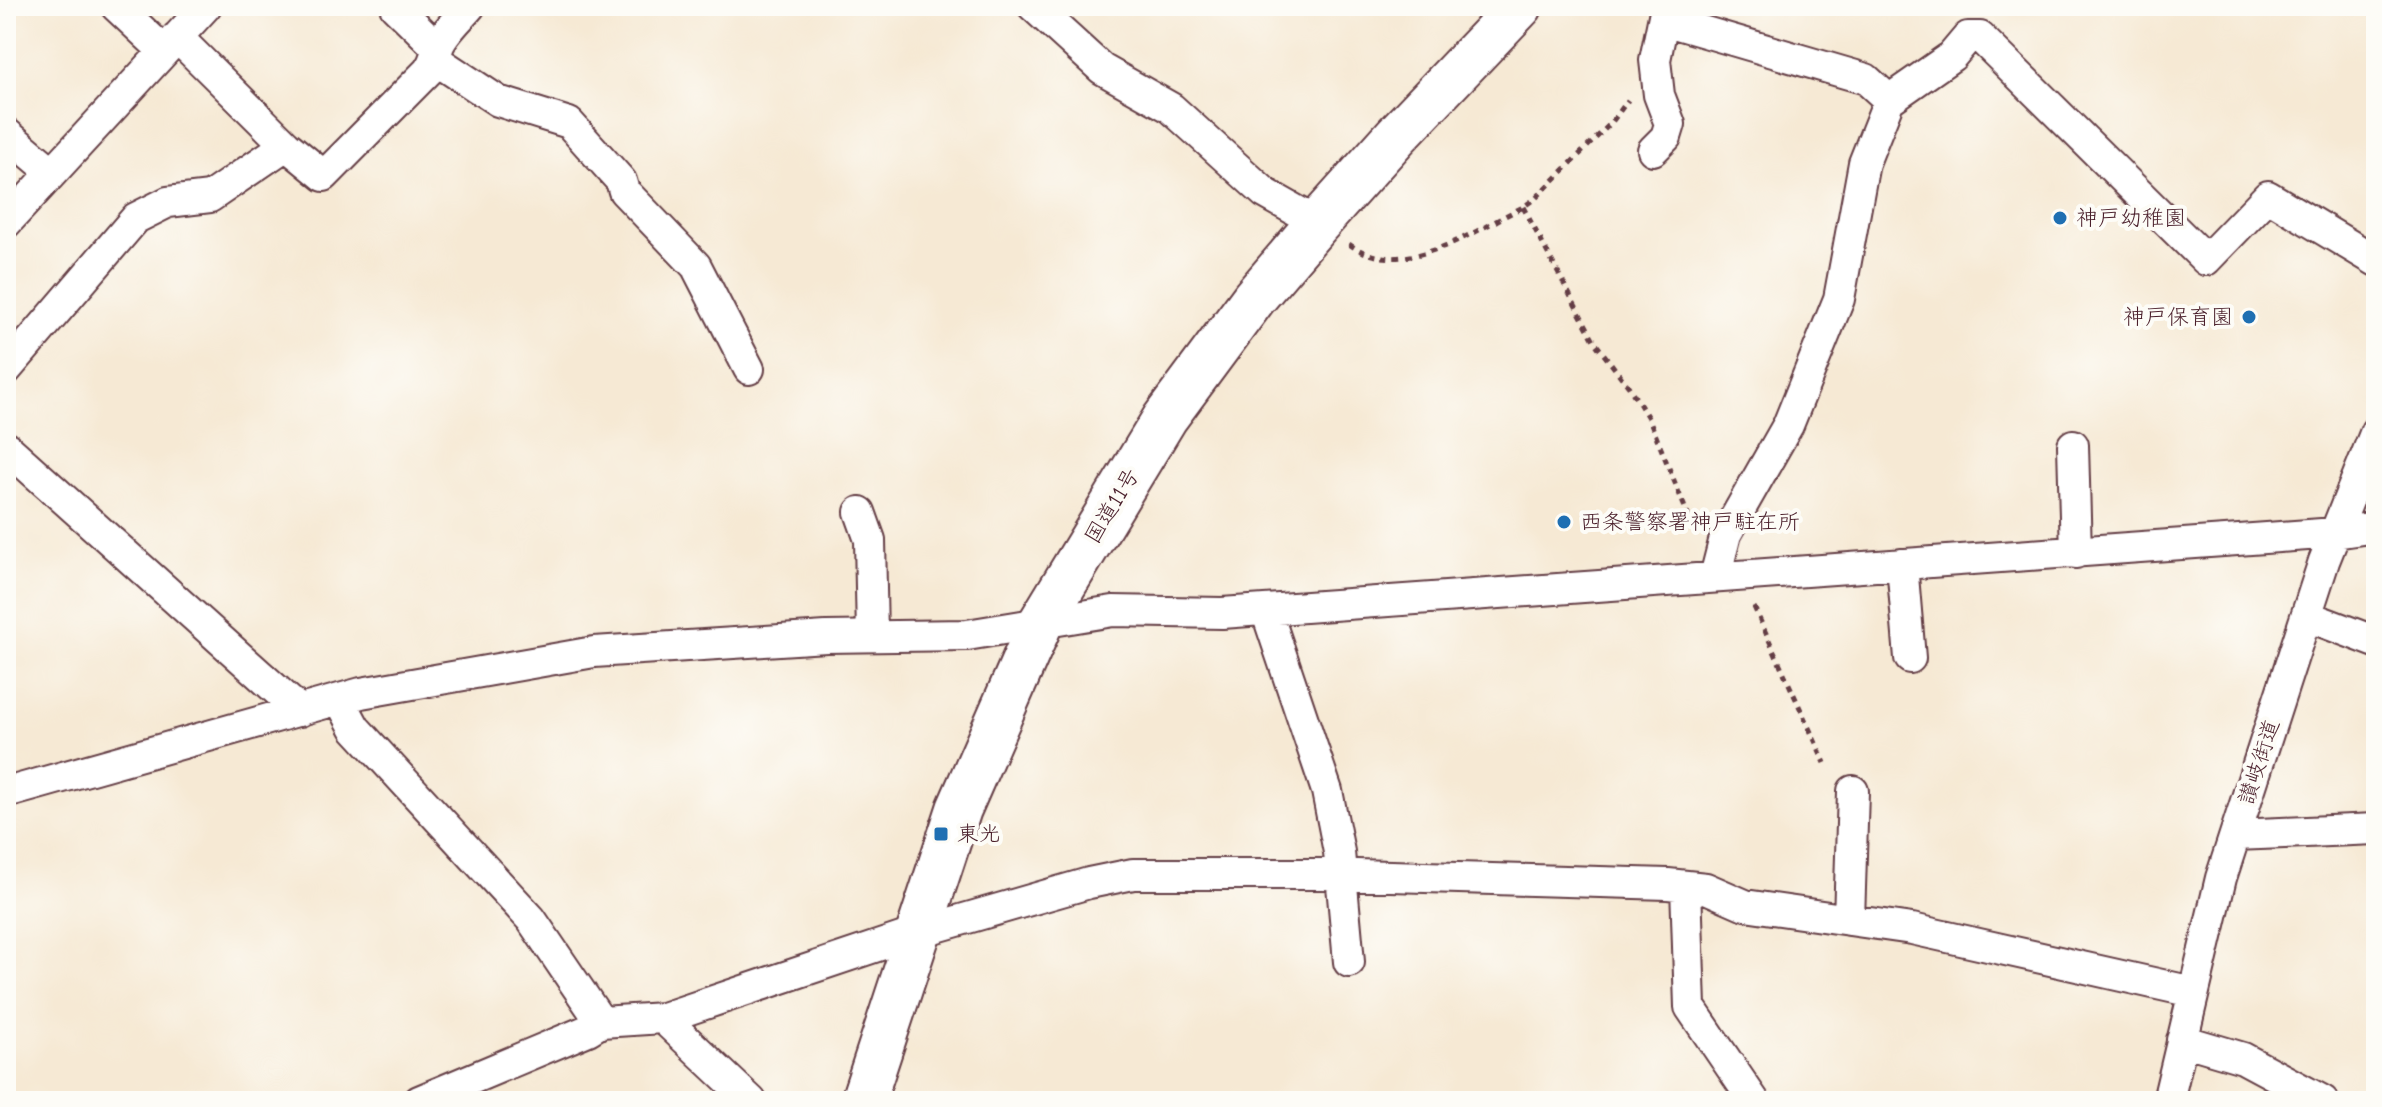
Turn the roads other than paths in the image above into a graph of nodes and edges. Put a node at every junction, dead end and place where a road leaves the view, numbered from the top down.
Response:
1 (116, 6) edge
2 (206, 6) edge
3 (395, 6) edge
4 (470, 6) edge
5 (1520, 6) edge
6 (1052, 12) edge
7 (1665, 13) edge
8 (171, 44) junction
9 (437, 54) junction
10 (1889, 100) junction
11 (6, 133) edge
12 (286, 145) junction
13 (1653, 150) dead end
14 (52, 172) junction
15 (6, 223) edge
16 (1318, 223) junction
17 (2376, 261) edge
18 (749, 369) dead end
19 (6, 370) edge
20 (2376, 431) edge
21 (2073, 445) dead end
22 (6, 447) edge
23 (860, 512) dead end
24 (2376, 527) edge
25 (2335, 533) junction
26 (2076, 553) junction
27 (1902, 564) junction
28 (1727, 576) junction
29 (1266, 610) junction
30 (2307, 616) junction
31 (1040, 624) junction
32 (872, 636) junction
33 (2376, 642) edge
34 (1910, 658) dead end
35 (340, 700) junction
36 (300, 711) junction
37 (1853, 791) dead end
38 (6, 793) edge
39 (2376, 829) edge
40 (2235, 835) junction
41 (1341, 875) junction
42 (1686, 886) junction
43 (1849, 920) junction
44 (919, 932) junction
45 (1349, 962) dead end
46 (2193, 992) junction
47 (663, 1018) junction
48 (601, 1022) junction
49 (2182, 1040) junction
50 (419, 1101) edge
51 (751, 1101) edge
52 (863, 1101) edge
53 (1754, 1101) edge
54 (2168, 1101) edge
55 (2323, 1101) edge

1 - 8 street
2 - 8 street
3 - 9 street
4 - 9 street
5 - 16 highway, 国道11号
6 - 16 street
7 - 10 street
7 - 13 street
8 - 12 street
8 - 14 street
9 - 12 street
9 - 18 street
10 - 17 street
10 - 28 street
11 - 14 street
12 - 19 street
14 - 15 street
16 - 31 highway, 国道11号
20 - 25 street, 讃岐街道
21 - 26 street
22 - 36 street
23 - 32 street
24 - 25 street
25 - 26 street
25 - 30 street, 讃岐街道
26 - 27 street
27 - 28 street
27 - 34 street
28 - 29 street
29 - 31 street
29 - 41 street
30 - 33 street
30 - 40 street, 讃岐街道
31 - 32 street
31 - 44 highway, 国道11号
32 - 35 street
35 - 36 street
35 - 48 street
36 - 38 street
37 - 43 street
39 - 40 street
40 - 46 street, 讃岐街道
41 - 42 street
41 - 44 street
41 - 45 street
42 - 43 street
42 - 53 street
43 - 46 street
44 - 47 street
44 - 52 highway, 国道11号
46 - 49 street, 讃岐街道
47 - 48 street
47 - 51 street
48 - 50 street
49 - 54 street, 讃岐街道
49 - 55 street

